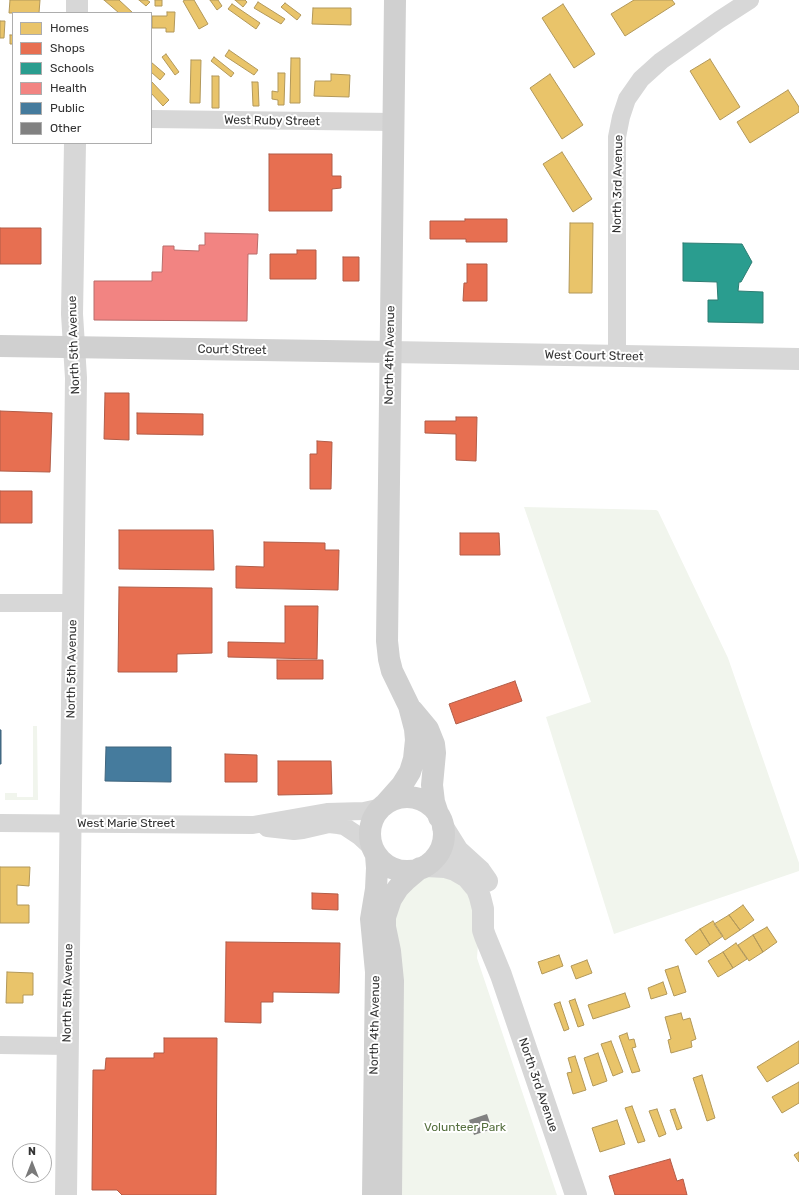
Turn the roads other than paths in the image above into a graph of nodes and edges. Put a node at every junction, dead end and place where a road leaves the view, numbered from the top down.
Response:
1 (77, 0) edge
2 (395, 0) edge
3 (750, 0) edge
4 (77, 12) edge
5 (152, 119) edge
6 (393, 122) junction
7 (75, 144) edge
8 (0, 346) edge
9 (74, 347) junction
10 (390, 352) junction
11 (616, 357) junction
12 (799, 359) edge
13 (0, 603) edge
14 (73, 603) junction
15 (408, 706) junction
16 (384, 805) junction
17 (441, 822) junction
18 (0, 823) edge
19 (70, 823) junction
20 (253, 825) junction
21 (374, 852) junction
22 (423, 867) junction
23 (501, 975) junction
24 (0, 1045) edge
25 (68, 1046) junction
26 (66, 1195) edge
27 (373, 1195) edge
28 (391, 1195) edge
29 (576, 1195) edge

1 - 4 street
2 - 6 main road, North 4th Avenue
3 - 11 street, North 3rd Avenue
5 - 6 street, West Ruby Street
6 - 10 main road, North 4th Avenue
7 - 9 street, North 5th Avenue
8 - 9 main road
9 - 10 main road, Court Street
9 - 14 street, North 5th Avenue
10 - 11 street, West Court Street
10 - 15 main road, North 4th Avenue
11 - 12 street, West Court Street
13 - 14 street
14 - 19 street, North 5th Avenue
15 - 16 main road, North 4th Avenue
15 - 17 main road, North 4th Avenue
16 - 17 main road
16 - 20 street, West Marie Street
16 - 21 main road
17 - 22 main road
17 - 23 street, North 3rd Avenue
18 - 19 street, West Marie Street
19 - 20 street, West Marie Street
19 - 25 street, North 5th Avenue
20 - 21 street, West Marie Street
21 - 22 main road
21 - 27 main road, North 4th Avenue
22 - 23 street, North 3rd Avenue
22 - 28 main road, North 4th Avenue
23 - 29 street, North 3rd Avenue
24 - 25 street
25 - 26 street, North 5th Avenue

